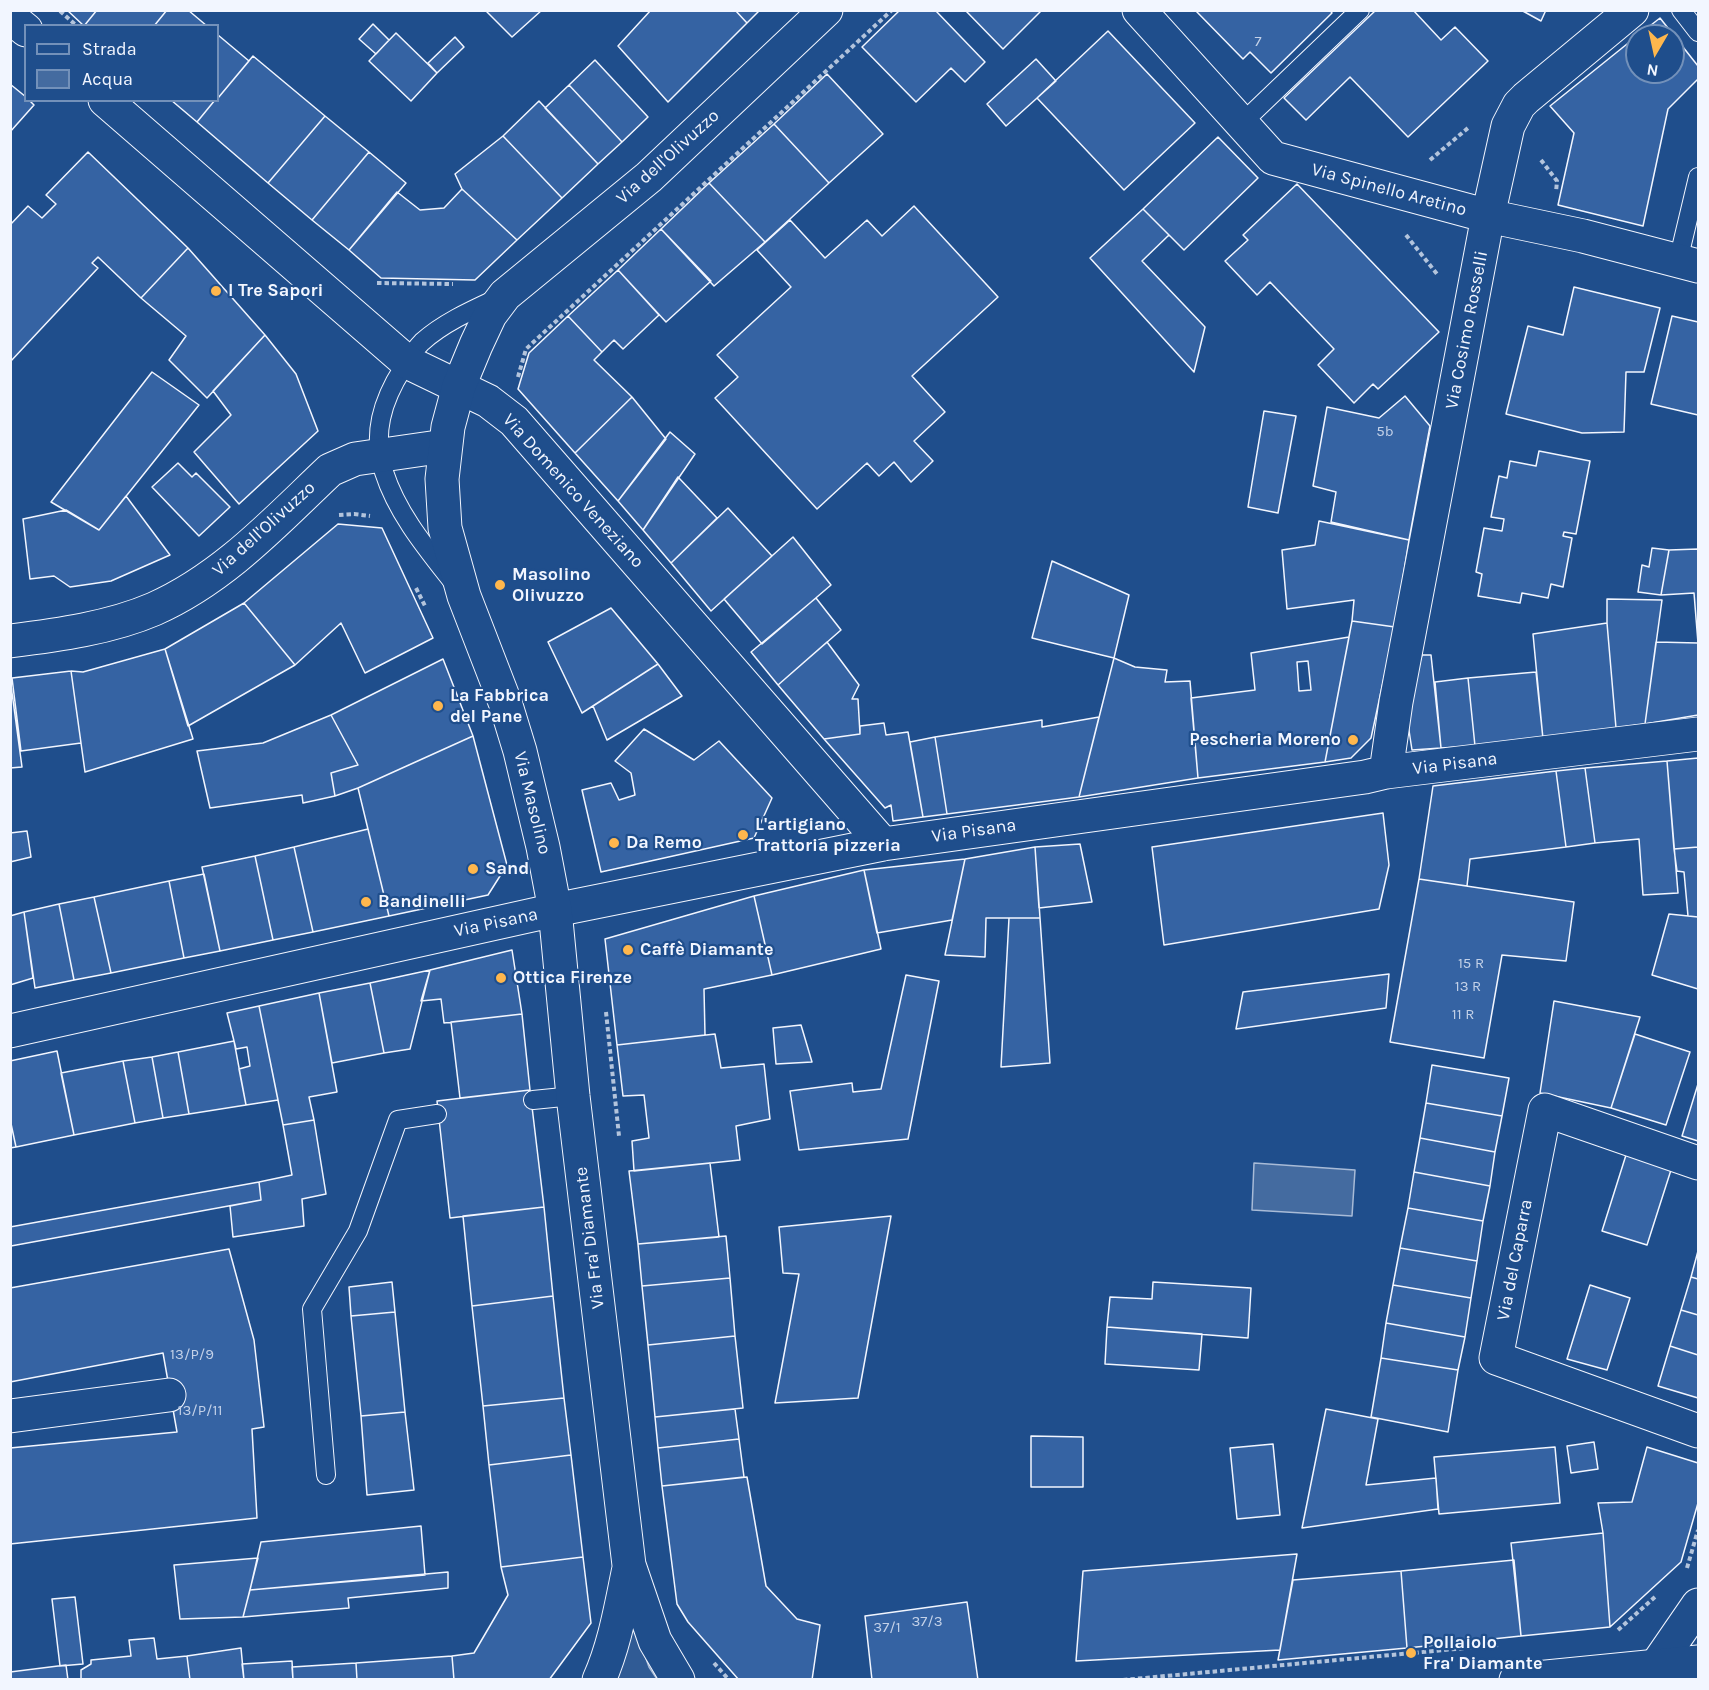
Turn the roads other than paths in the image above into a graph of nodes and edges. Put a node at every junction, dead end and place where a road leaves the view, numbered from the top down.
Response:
1 (826, 10) edge
2 (1139, 10) edge
3 (1360, 10) edge
4 (1632, 10) edge
5 (1681, 10) edge
6 (10, 17) edge
7 (24, 28) edge
8 (1698, 32) edge
9 (107, 102) edge
10 (1241, 124) junction
11 (1698, 177) edge
12 (1488, 216) junction
13 (1688, 263) edge
14 (505, 295) junction
15 (407, 362) junction
16 (459, 386) junction
17 (445, 446) junction
18 (379, 455) junction
19 (464, 596) junction
20 (10, 640) edge
21 (1698, 734) edge
22 (1386, 772) junction
23 (883, 844) junction
24 (555, 910) junction
25 (10, 1031) edge
26 (573, 1096) junction
27 (533, 1101) dead end
28 (437, 1114) dead end
29 (1698, 1163) edge
30 (169, 1395) dead end
31 (10, 1416) edge
32 (1698, 1431) edge
33 (326, 1475) dead end
34 (629, 1565) junction
35 (1698, 1605) edge
36 (1698, 1662) edge
37 (1656, 1666) junction
38 (599, 1680) edge
39 (678, 1680) edge
40 (1516, 1680) edge

1 - 14 street, Via dell'Olivuzzo
2 - 10 street, Via Spinello Aretino
3 - 10 lane
4 - 12 street, Via Cosimo Rosselli
5 - 8 lane
6 - 7 street
9 - 15 street, Via Domenico Veneziano
10 - 12 street, Via Spinello Aretino
11 - 13 lane
12 - 13 street, Via Spinello Aretino
12 - 22 street, Via Cosimo Rosselli
14 - 15 lane, Via dell'Olivuzzo
14 - 16 street, Via dell'Olivuzzo
15 - 16 street, Via Domenico Veneziano
15 - 18 lane, Via dell'Olivuzzo
16 - 17 street, Via dell'Olivuzzo
16 - 23 street, Via Domenico Veneziano
17 - 18 street, Via dell'Olivuzzo
17 - 19 street, Via Masolino
18 - 19 lane, Via Masolino
18 - 20 street, Via dell'Olivuzzo
19 - 24 street, Via Masolino
21 - 22 street, Via Pisana
22 - 23 street, Via Pisana
23 - 24 street, Via Pisana
24 - 25 street, Via Pisana
24 - 26 street, Via Fra' Diamante
26 - 27 lane
26 - 34 street, Via Fra' Diamante
28 - 33 lane
29 - 32 street, Via del Caparra
30 - 31 street
34 - 38 street, Via Fra' Diamante
34 - 39 street, Via Fra' Diamante
35 - 37 street
36 - 37 street
37 - 40 street

